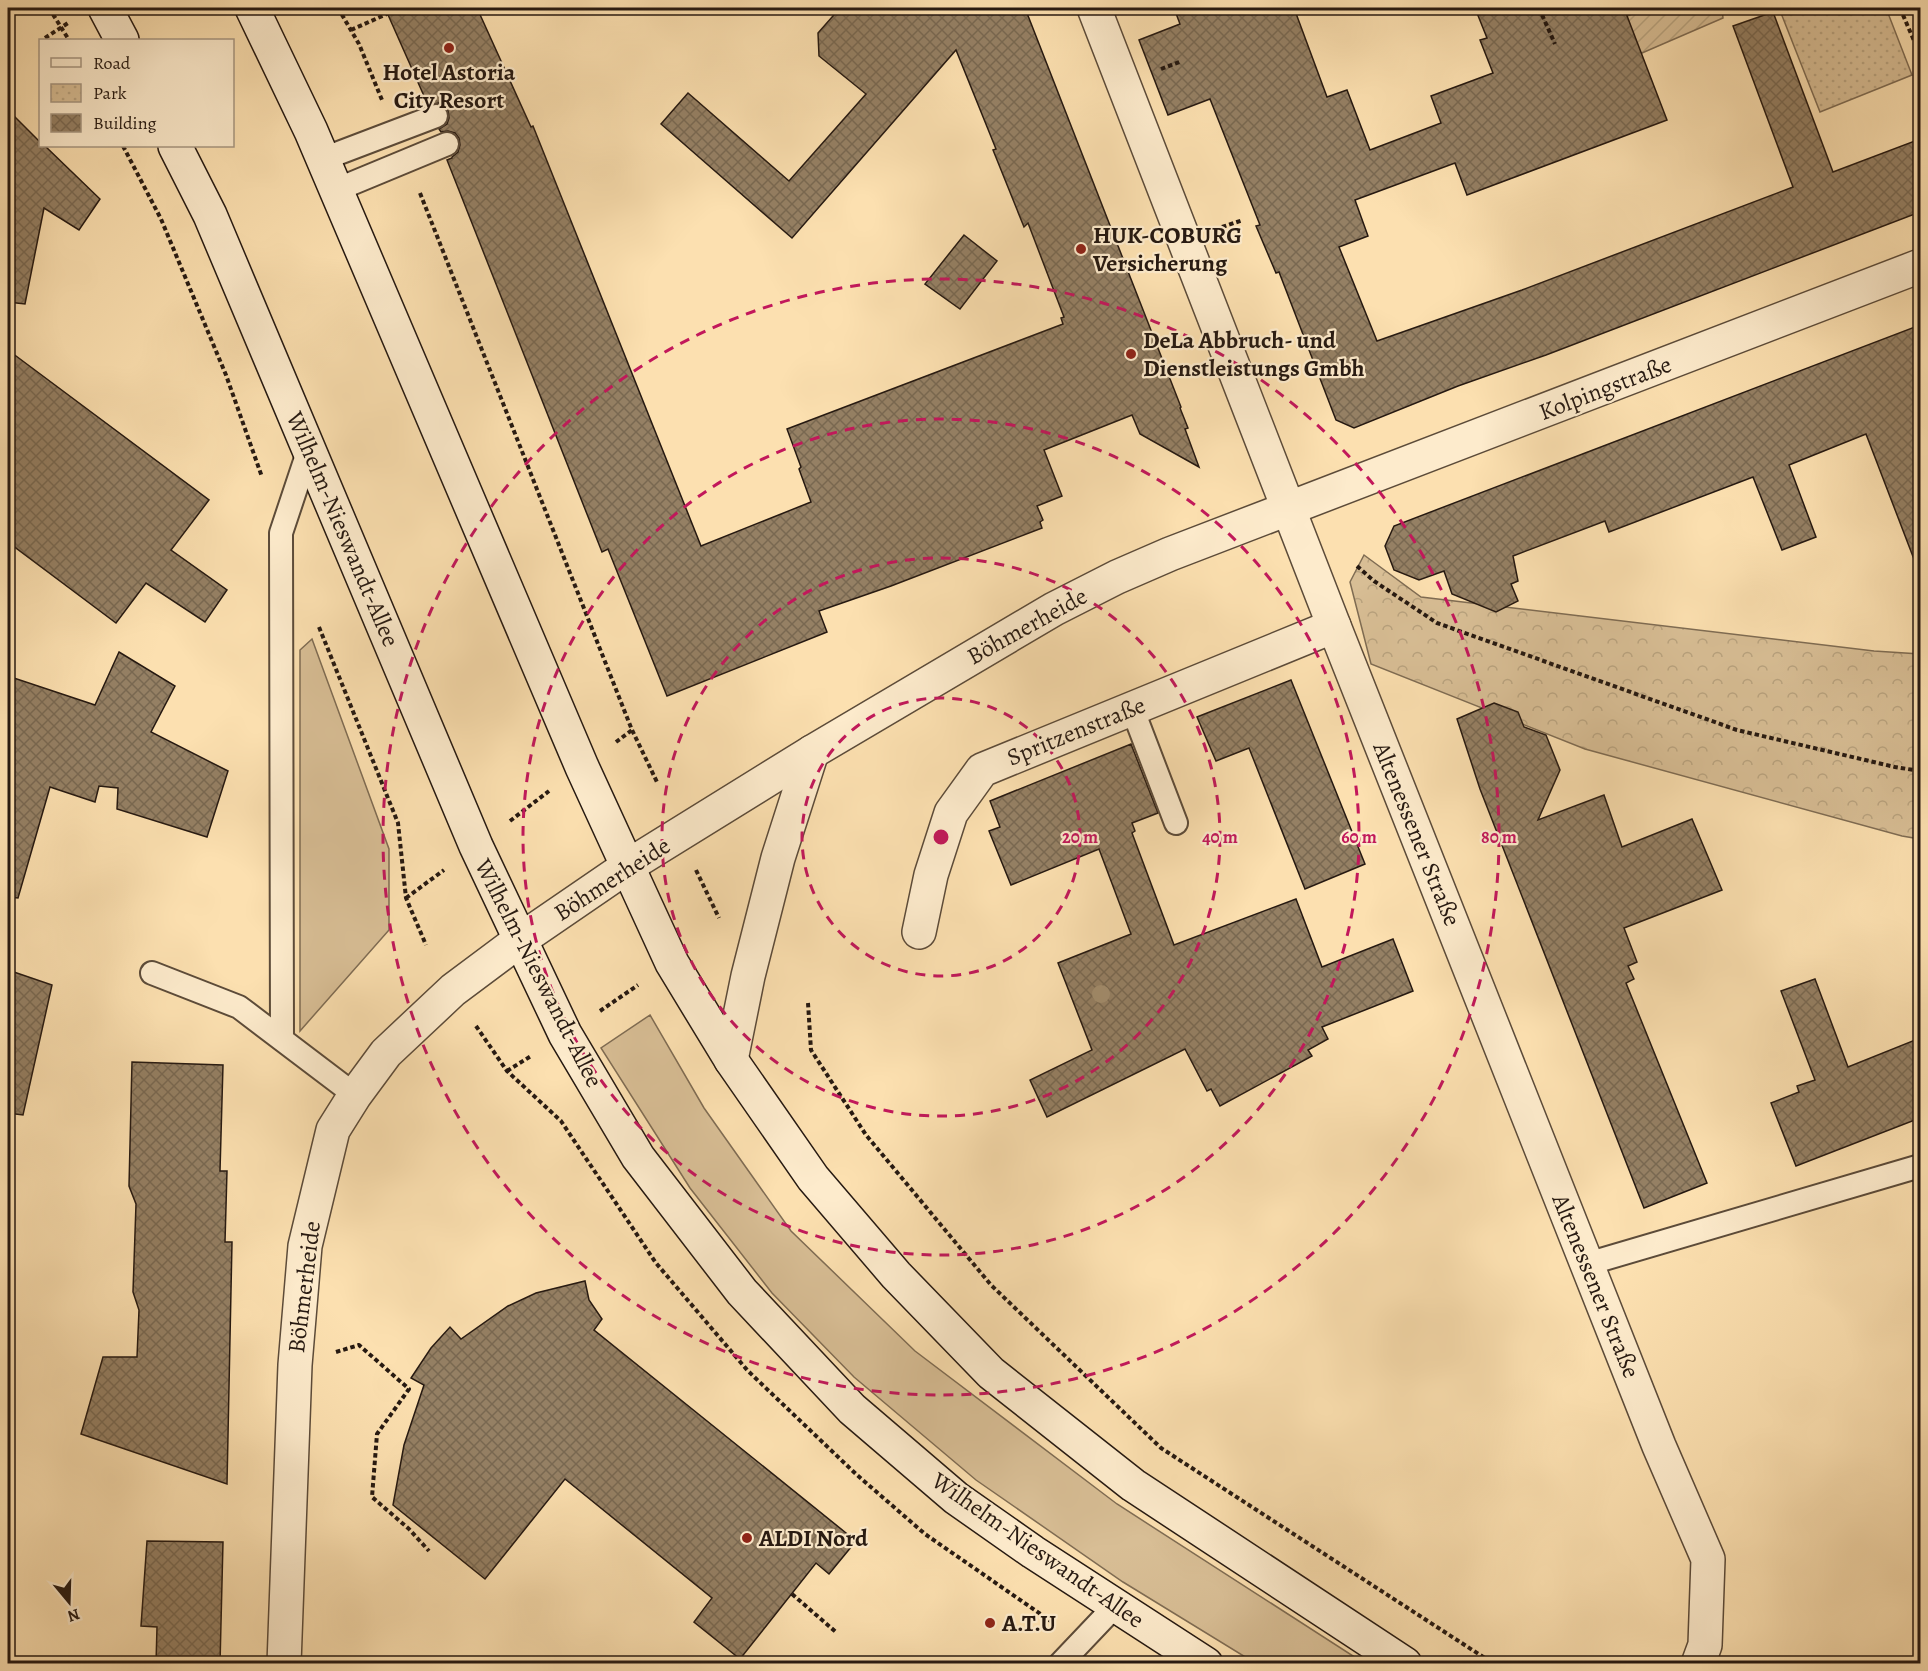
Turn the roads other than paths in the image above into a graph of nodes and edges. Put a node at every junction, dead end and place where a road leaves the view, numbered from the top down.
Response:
1 (105, 8) edge
2 (252, 8) edge
3 (1094, 8) edge
4 (121, 39) edge
5 (436, 116) dead end
6 (447, 144) dead end
7 (176, 147) edge
8 (322, 159) junction
9 (336, 190) junction
10 (1920, 266) edge
11 (309, 449) junction
12 (1289, 509) junction
13 (1334, 626) junction
14 (1131, 708) junction
15 (813, 752) junction
16 (1176, 823) dead end
17 (628, 866) junction
18 (919, 932) dead end
19 (520, 940) junction
20 (152, 972) dead end
21 (282, 1040) junction
22 (731, 1060) junction
23 (355, 1095) junction
24 (1920, 1167) edge
25 (1587, 1264) junction
26 (1116, 1605) junction
27 (284, 1664) edge
28 (1060, 1664) edge
29 (1206, 1664) edge
30 (1406, 1664) edge
31 (1698, 1664) edge

1 - 4 street
2 - 8 street
3 - 12 street, Altenessener Straße
5 - 8 lane
6 - 9 lane
7 - 11 street, Wilhelm-Nieswandt-Allee
8 - 9 street
9 - 17 street
10 - 12 street, Kolpingstraße
11 - 19 street, Wilhelm-Nieswandt-Allee
11 - 21 lane
12 - 13 street, Altenessener Straße
12 - 15 street, Böhmerheide
13 - 14 street, Spritzenstraße
13 - 25 street, Altenessener Straße
14 - 16 lane
14 - 18 street, Spritzenstraße
15 - 17 street, Böhmerheide
15 - 22 street
17 - 19 street, Böhmerheide
17 - 22 street
19 - 23 street, Böhmerheide
19 - 26 street, Wilhelm-Nieswandt-Allee
20 - 21 lane
21 - 23 lane
22 - 30 street
23 - 27 street, Böhmerheide
24 - 25 lane
25 - 31 street, Altenessener Straße
26 - 28 lane
26 - 29 street, Wilhelm-Nieswandt-Allee

